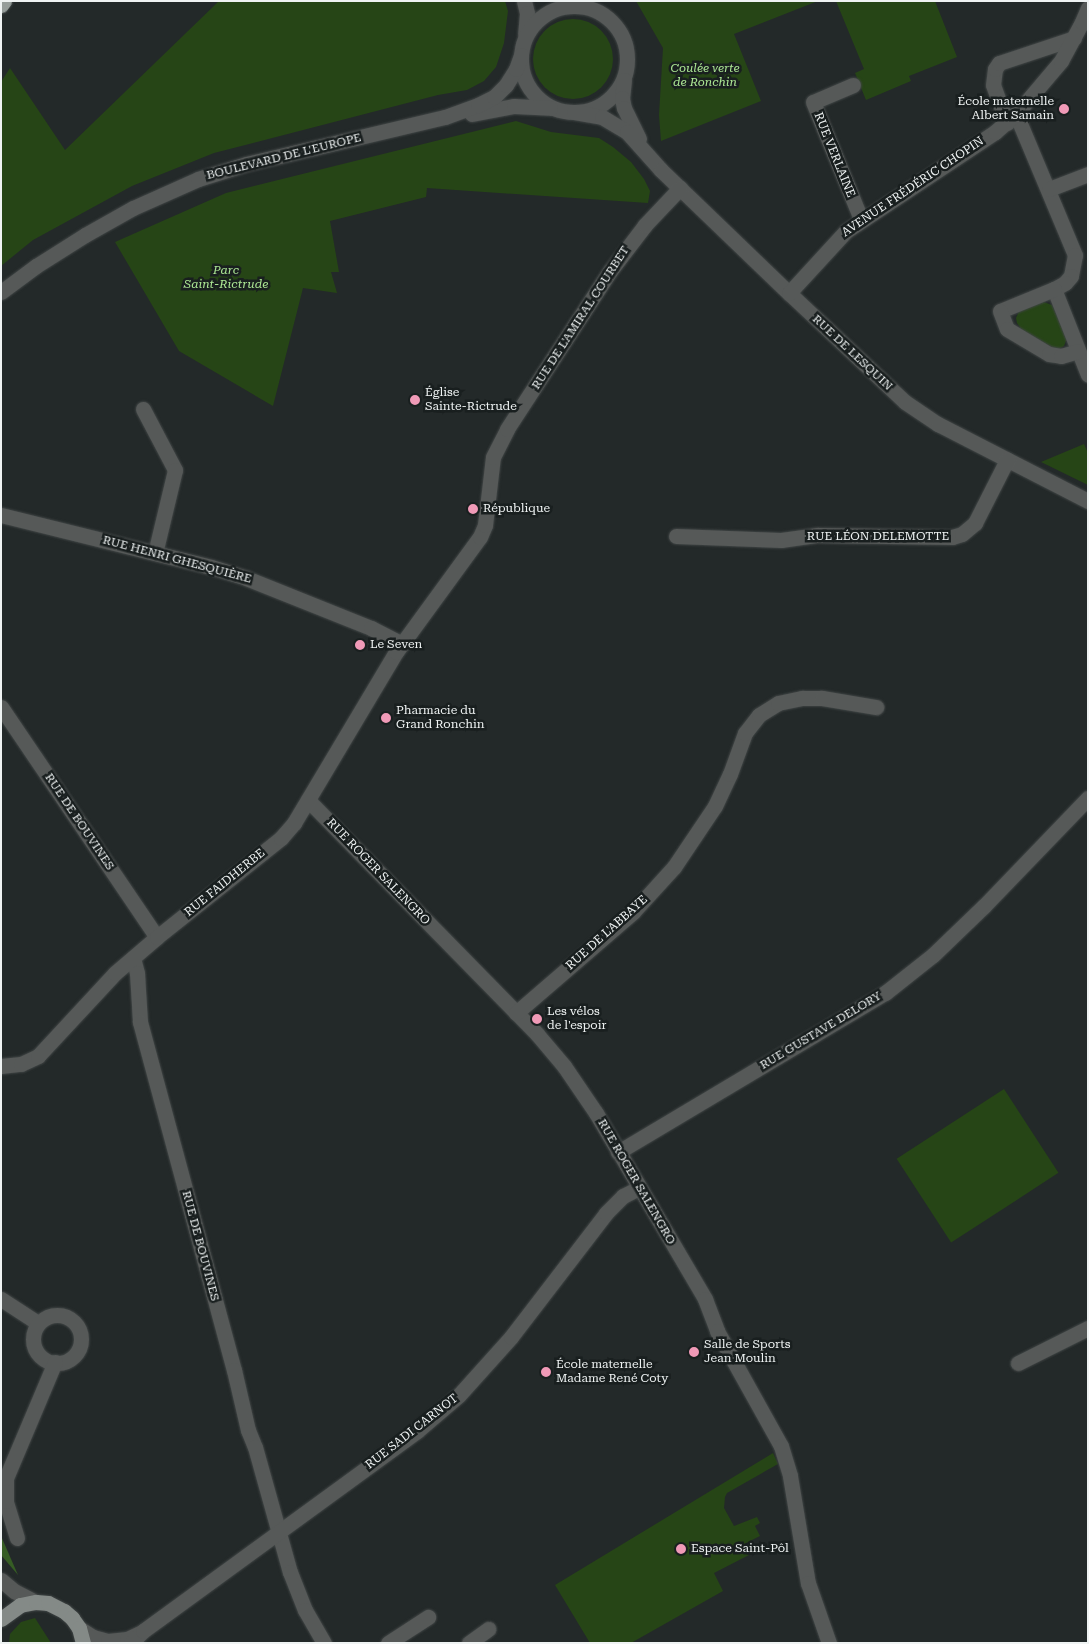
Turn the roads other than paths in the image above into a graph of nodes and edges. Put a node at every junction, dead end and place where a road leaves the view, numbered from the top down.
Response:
1 (4, 1) edge
2 (524, 1) edge
3 (556, 1) edge
4 (1, 5) edge
5 (576, 5) junction
6 (1088, 8) edge
7 (1074, 38) junction
8 (522, 48) junction
9 (625, 76) junction
10 (853, 86) dead end
11 (567, 111) junction
12 (445, 116) junction
13 (1011, 118) junction
14 (652, 159) junction
15 (1088, 174) edge
16 (680, 188) junction
17 (1049, 189) junction
18 (861, 219) junction
19 (1054, 289) junction
20 (1, 292) edge
21 (788, 293) junction
22 (1078, 351) junction
23 (1088, 375) edge
24 (143, 409) dead end
25 (1007, 460) junction
26 (1088, 501) edge
27 (1, 514) edge
28 (676, 536) dead end
29 (156, 553) junction
30 (402, 644) junction
31 (1, 707) edge
32 (876, 707) dead end
33 (1088, 798) edge
34 (308, 800) junction
35 (157, 937) junction
36 (133, 958) junction
37 (516, 1013) junction
38 (1, 1066) edge
39 (618, 1152) junction
40 (638, 1188) junction
41 (1, 1299) edge
42 (38, 1324) junction
43 (1088, 1328) edge
44 (55, 1362) junction
45 (1018, 1363) dead end
46 (278, 1533) junction
47 (17, 1538) dead end
48 (1, 1580) edge
49 (36, 1602) junction
50 (428, 1617) dead end
51 (1, 1619) edge
52 (488, 1629) dead end
53 (143, 1631) junction
54 (81, 1635) edge
55 (470, 1642) edge
56 (131, 1643) edge
57 (324, 1643) edge
58 (388, 1643) edge
59 (829, 1643) edge

1 - 4 highway
2 - 8 street
3 - 5 street
5 - 8 street
5 - 9 street
6 - 7 street, AVENUE FRÉDÉRIC CHOPIN
7 - 13 street, AVENUE FRÉDÉRIC CHOPIN
7 - 13 street
8 - 11 street
8 - 12 street
9 - 11 street
9 - 14 street, RUE DE LESQUIN
10 - 18 street, RUE VERLAINE
11 - 12 street
11 - 14 street, RUE DE LESQUIN
12 - 20 street, BOULEVARD DE L'EUROPE
13 - 17 street
13 - 18 street, AVENUE FRÉDÉRIC CHOPIN
14 - 16 street, RUE DE LESQUIN
15 - 17 street
16 - 21 street, RUE DE LESQUIN
16 - 30 street, RUE DE L'AMIRAL COURBET
17 - 19 street
18 - 21 street, AVENUE FRÉDÉRIC CHOPIN
19 - 22 street
19 - 22 street
21 - 25 street, RUE DE LESQUIN
22 - 23 street
24 - 29 street
25 - 26 street, RUE DE LESQUIN
25 - 28 street, RUE LÉON DELEMOTTE
27 - 29 street, RUE HENRI GHESQUIÈRE
29 - 30 street, RUE HENRI GHESQUIÈRE
30 - 34 street, RUE FAIDHERBE
31 - 35 street, RUE DE BOUVINES
32 - 37 street, RUE DE L'ABBAYE
33 - 39 street, RUE GUSTAVE DELORY
34 - 35 street, RUE FAIDHERBE
34 - 37 street, RUE ROGER SALENGRO
35 - 36 street, RUE FAIDHERBE
36 - 38 street, RUE FAIDHERBE
36 - 46 street, RUE DE BOUVINES
37 - 39 street, RUE ROGER SALENGRO
39 - 40 street, RUE ROGER SALENGRO
40 - 46 street, RUE SADI CARNOT
40 - 59 street, RUE ROGER SALENGRO
41 - 42 street
42 - 44 street
42 - 44 street
43 - 45 street
44 - 47 street
46 - 53 street, RUE SADI CARNOT
46 - 57 street, RUE DE BOUVINES
48 - 49 street
49 - 51 main road
49 - 54 main road
50 - 58 street
52 - 55 street
53 - 54 street, RUE SADI CARNOT
53 - 56 street, RUE SADI CARNOT

